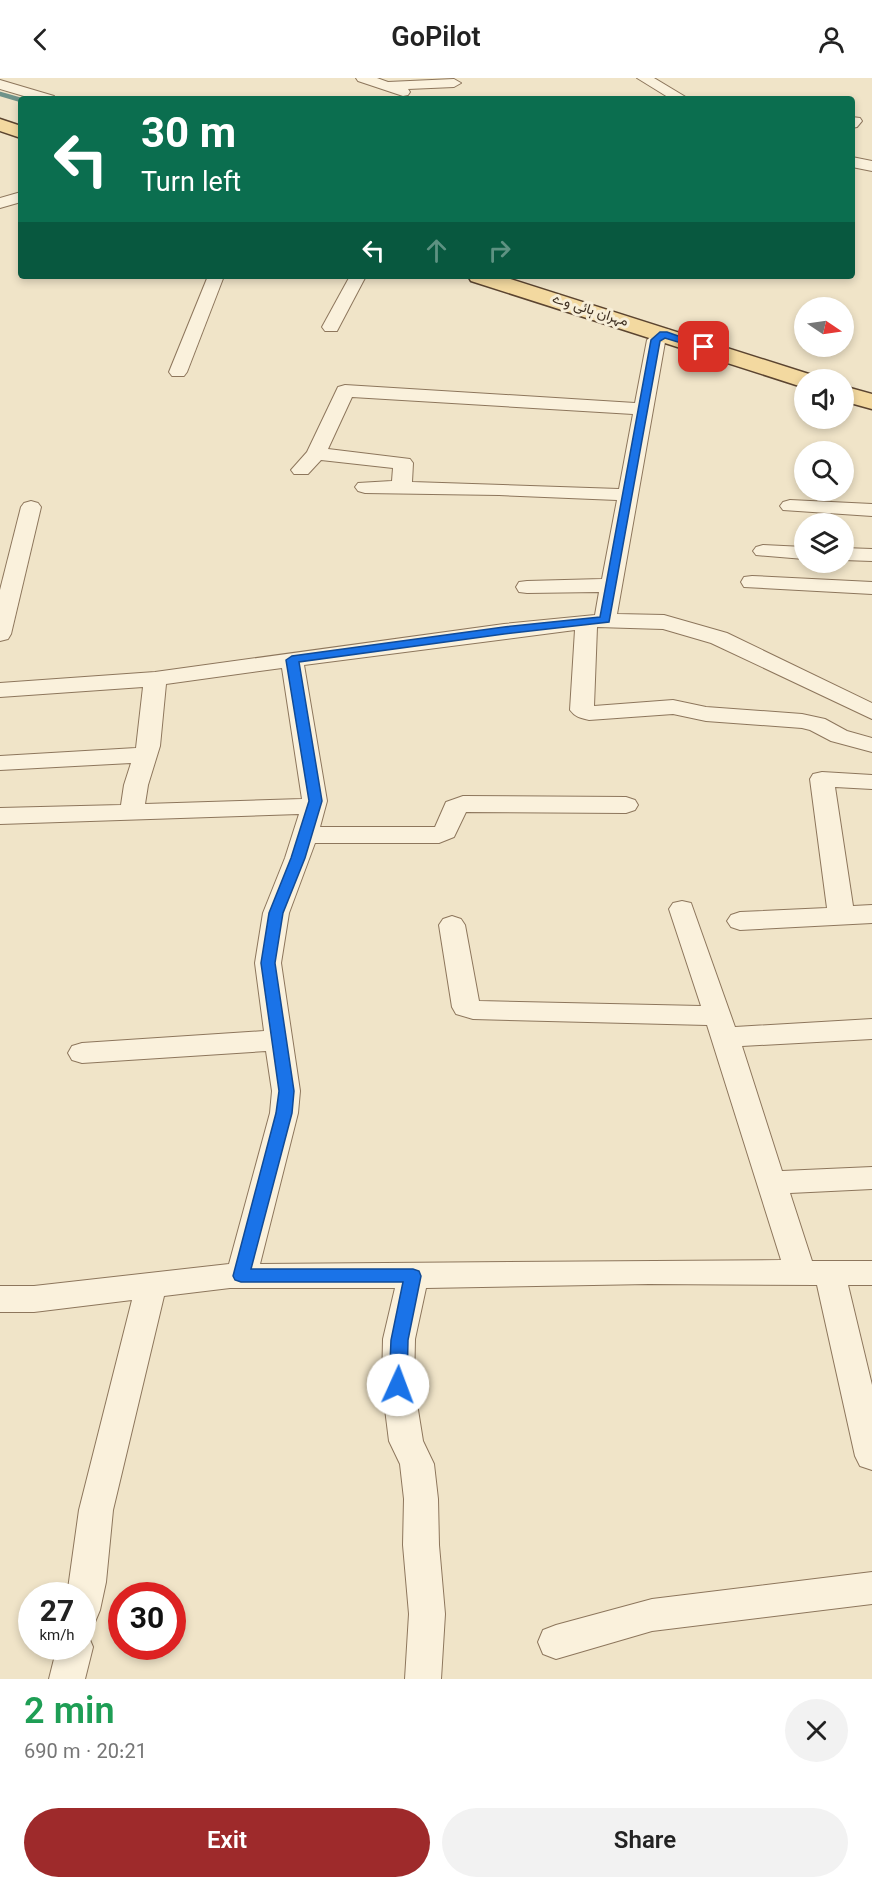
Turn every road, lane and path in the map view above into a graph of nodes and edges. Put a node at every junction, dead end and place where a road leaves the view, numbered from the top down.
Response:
1 (363, 78) edge
2 (644, 78) edge
3 (454, 83) dead end
4 (0, 84) edge
5 (388, 86) junction
6 (40, 96) edge
7 (413, 96) edge
8 (677, 96) edge
9 (0, 126) edge
10 (18, 131) edge
11 (855, 163) edge
12 (872, 166) edge
13 (0, 194) edge
14 (18, 196) edge
15 (18, 197) edge
16 (0, 203) edge
17 (215, 279) edge
18 (356, 279) edge
19 (500, 279) edge
20 (331, 327) dead end
21 (664, 334) junction
22 (178, 372) dead end
23 (794, 377) edge
24 (854, 396) edge
25 (872, 402) edge
26 (643, 409) junction
27 (316, 454) junction
28 (301, 470) dead end
29 (365, 487) dead end
30 (402, 488) junction
31 (628, 495) junction
32 (790, 506) dead end
33 (31, 507) dead end
34 (872, 510) edge
35 (763, 551) dead end
36 (794, 553) edge
37 (854, 554) edge
38 (872, 555) edge
39 (752, 582) dead end
40 (612, 585) junction
41 (527, 587) dead end
42 (872, 588) edge
43 (595, 621) junction
44 (0, 634) edge
45 (292, 660) junction
46 (155, 679) junction
47 (0, 690) edge
48 (872, 712) edge
49 (872, 746) edge
50 (146, 755) junction
51 (0, 763) edge
52 (872, 782) edge
53 (626, 805) dead end
54 (314, 806) junction
55 (133, 810) junction
56 (0, 816) edge
57 (305, 835) junction
58 (682, 909) dead end
59 (872, 914) edge
60 (841, 916) junction
61 (740, 921) dead end
62 (452, 925) dead end
63 (721, 1026) junction
64 (872, 1029) edge
65 (279, 1040) junction
66 (82, 1053) dead end
67 (872, 1178) edge
68 (771, 1183) junction
69 (815, 1273) junction
70 (872, 1274) edge
71 (241, 1276) junction
72 (413, 1276) junction
73 (151, 1285) junction
74 (0, 1299) edge
75 (872, 1456) edge
76 (88, 1582) edge
77 (872, 1587) edge
78 (556, 1642) dead end
79 (72, 1660) edge
80 (67, 1679) edge
81 (423, 1679) edge

1 - 5 street
2 - 8 street
3 - 5 street
4 - 6 street
5 - 7 street
9 - 10 main road
11 - 12 street
13 - 14 street
15 - 16 street
17 - 22 street
18 - 20 street
19 - 21 main road, مہران ہائی وے
21 - 23 main road, مہران ہائی وے
21 - 26 street
24 - 25 main road
26 - 27 street
26 - 31 street
27 - 28 street
27 - 30 street
29 - 30 street
30 - 31 street
31 - 40 street
32 - 34 street
33 - 44 street
35 - 36 street
37 - 38 street
39 - 42 street
40 - 41 street
40 - 43 street
43 - 45 street
43 - 48 street
43 - 49 street
45 - 46 street
45 - 54 street
46 - 47 street
46 - 50 street
50 - 51 street
50 - 55 street
52 - 60 street
53 - 57 street
54 - 55 street
54 - 57 street
55 - 56 street
57 - 65 street
58 - 63 street
59 - 60 street
60 - 61 street
62 - 63 street
63 - 64 street
63 - 68 street
65 - 66 street
65 - 71 street
67 - 68 street
68 - 69 street
69 - 70 street
69 - 72 street
69 - 75 street
71 - 72 street
71 - 73 street
72 - 81 street
73 - 74 street
73 - 76 street
77 - 78 street
79 - 80 street

